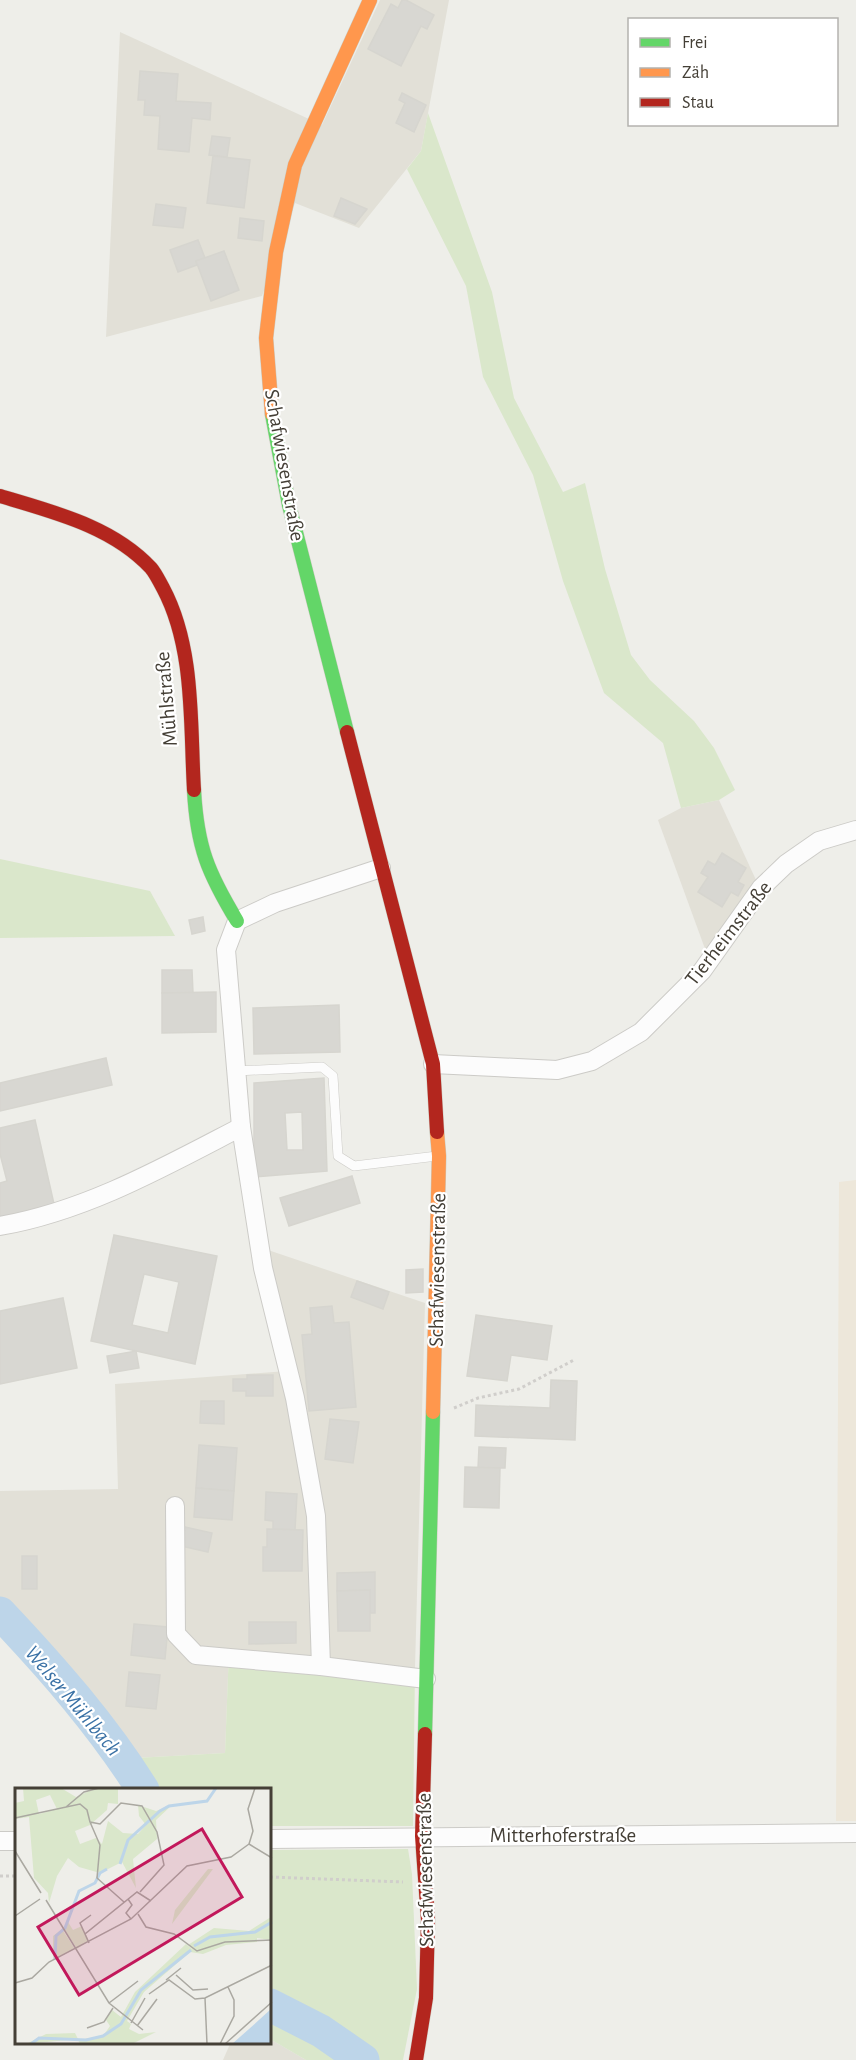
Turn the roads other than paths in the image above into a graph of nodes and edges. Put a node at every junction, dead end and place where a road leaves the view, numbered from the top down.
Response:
1 (370, 0) edge
2 (0, 496) edge
3 (856, 830) edge
4 (381, 868) junction
5 (237, 921) junction
6 (433, 1064) junction
7 (236, 1071) junction
8 (241, 1127) junction
9 (439, 1156) junction
10 (0, 1226) edge
11 (175, 1506) dead end
12 (321, 1666) junction
13 (426, 1679) junction
14 (856, 1833) edge
15 (422, 1836) junction
16 (272, 1839) edge
17 (416, 2060) edge

1 - 4 street, Schafwiesenstraße
2 - 5 street, Mühlstraße
3 - 6 street, Tierheimstraße
4 - 5 street
4 - 6 street, Schafwiesenstraße
5 - 7 street
6 - 9 street, Schafwiesenstraße
7 - 8 street
7 - 9 lane
8 - 10 street
8 - 12 street
9 - 13 street, Schafwiesenstraße
11 - 12 street
12 - 13 street
13 - 15 street, Schafwiesenstraße
14 - 15 street, Mitterhoferstraße
15 - 16 street, Mitterhoferstraße
15 - 17 street, Schafwiesenstraße

